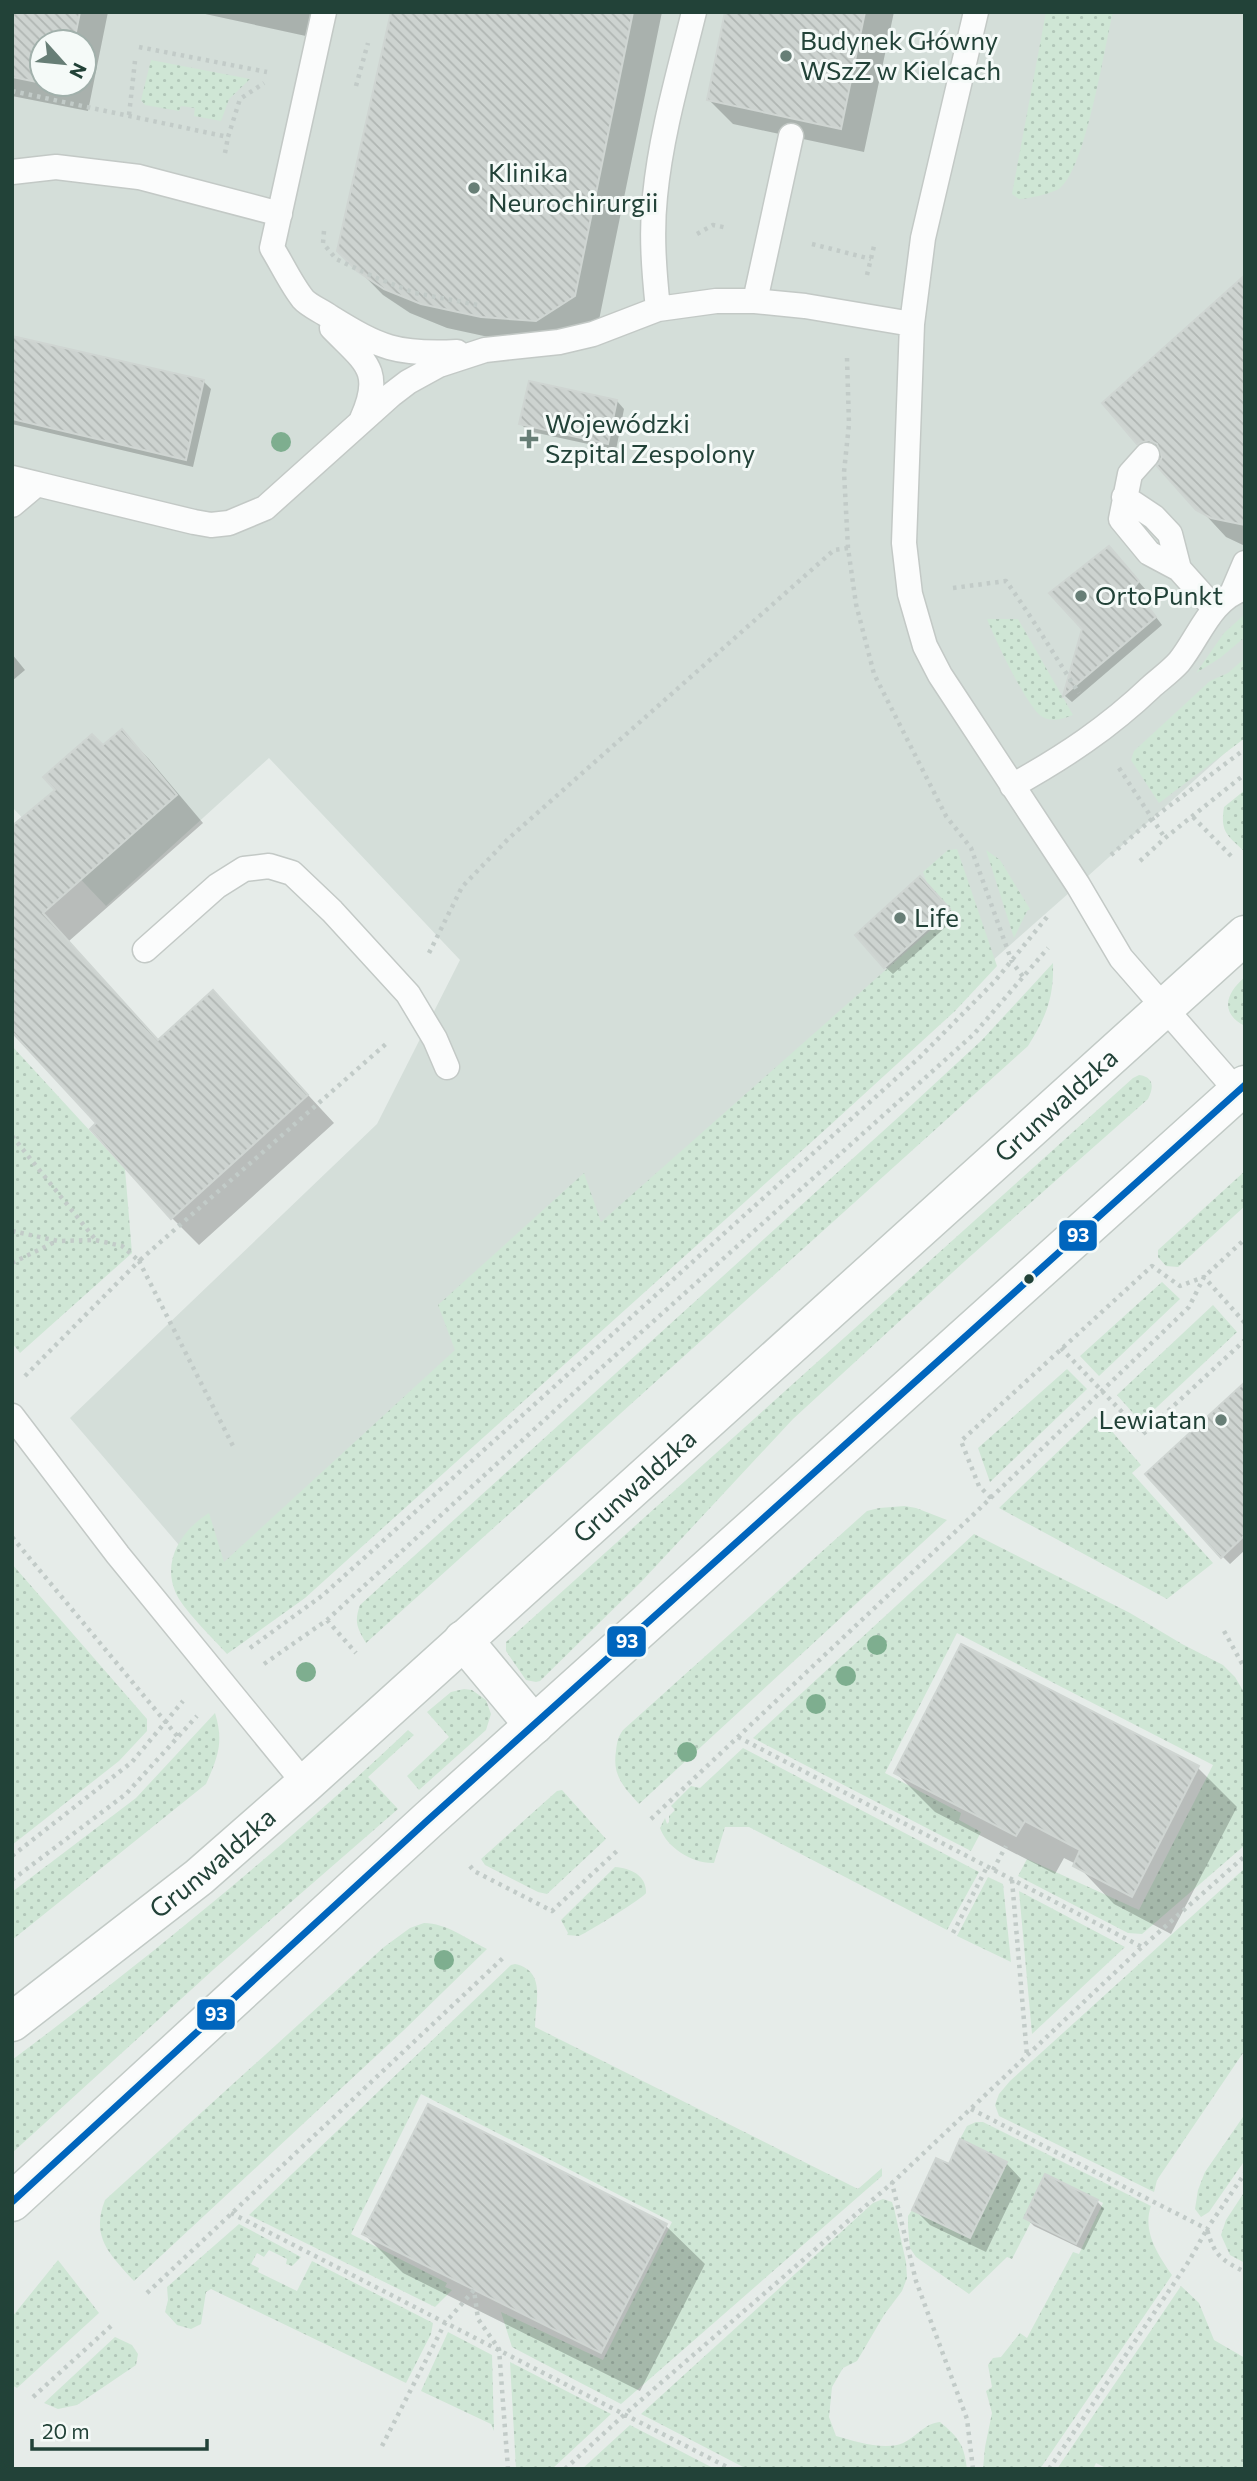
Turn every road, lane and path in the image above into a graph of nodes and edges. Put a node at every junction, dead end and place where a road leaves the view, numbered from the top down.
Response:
1 (324, 12) edge
2 (694, 12) edge
3 (975, 12) edge
4 (368, 43) dead end
5 (139, 47) dead end
6 (135, 61) dead end
7 (279, 74) dead end
8 (269, 80) dead end
9 (356, 86) dead end
10 (12, 91) edge
11 (129, 116) junction
12 (791, 136) dead end
13 (12, 172) edge
14 (279, 214) junction
15 (325, 219) dead end
16 (771, 237) junction
17 (653, 259) junction
18 (871, 259) dead end
19 (304, 300) junction
20 (755, 301) junction
21 (481, 305) dead end
22 (658, 309) junction
23 (912, 324) junction
24 (485, 351) junction
25 (360, 423) junction
26 (1147, 455) dead end
27 (12, 478) edge
28 (37, 484) junction
29 (12, 505) edge
30 (848, 548) dead end
31 (1245, 563) edge
32 (1239, 589) edge
33 (910, 594) junction
34 (856, 604) dead end
35 (1214, 608) junction
36 (1099, 733) junction
37 (1245, 749) edge
38 (1245, 774) edge
39 (1012, 786) junction
40 (1193, 817) junction
41 (1152, 820) junction
42 (1165, 838) junction
43 (1120, 848) dead end
44 (1232, 858) dead end
45 (1140, 861) dead end
46 (1039, 926) dead end
47 (1245, 935) edge
48 (1048, 948) dead end
49 (145, 950) dead end
50 (413, 1002) junction
51 (1165, 1009) junction
52 (447, 1066) dead end
53 (1241, 1088) edge
54 (12, 1136) edge
55 (12, 1231) edge
56 (1245, 1239) edge
57 (95, 1240) junction
58 (58, 1241) junction
59 (139, 1261) junction
60 (12, 1263) edge
61 (1204, 1277) junction
62 (1245, 1323) edge
63 (1245, 1340) edge
64 (1061, 1348) junction
65 (22, 1379) dead end
66 (1100, 1390) junction
67 (12, 1416) edge
68 (233, 1446) dead end
69 (991, 1498) junction
70 (12, 1537) edge
71 (327, 1620) junction
72 (1224, 1631) dead end
73 (463, 1640) junction
74 (356, 1653) dead end
75 (1245, 1669) edge
76 (221, 1681) junction
77 (166, 1722) junction
78 (534, 1725) junction
79 (178, 1737) junction
80 (738, 1737) junction
81 (305, 1784) junction
82 (651, 1819) dead end
83 (1006, 1846) dead end
84 (618, 1850) dead end
85 (12, 1856) edge
86 (1245, 1856) edge
87 (470, 1866) dead end
88 (986, 1867) junction
89 (993, 1870) junction
90 (12, 1880) edge
91 (1012, 1880) junction
92 (953, 1933) dead end
93 (1142, 1947) junction
94 (503, 1958) dead end
95 (12, 2022) edge
96 (1027, 2057) junction
97 (971, 2109) junction
98 (1245, 2173) edge
99 (892, 2183) junction
100 (12, 2202) edge
101 (231, 2213) junction
102 (1207, 2229) junction
103 (1245, 2272) edge
104 (147, 2292) dead end
105 (445, 2323) junction
106 (111, 2326) dead end
107 (499, 2349) junction
108 (33, 2397) dead end
109 (625, 2414) junction
110 (382, 2446) dead end
111 (508, 2469) edge
112 (565, 2469) edge
113 (732, 2469) edge
114 (973, 2469) edge
115 (1049, 2469) edge

1 - 14 lane
2 - 17 lane
3 - 23 lane
4 - 9 path
5 - 7 path
6 - 11 path
8 - 11 path
10 - 11 path
12 - 16 lane
13 - 14 lane
14 - 19 lane
15 - 21 path
16 - 17 path
16 - 18 path
16 - 20 lane
17 - 22 lane
19 - 24 lane
19 - 25 lane
20 - 22 lane
20 - 23 lane
22 - 24 lane
23 - 33 lane
24 - 25 lane
25 - 28 lane
26 - 35 lane
27 - 28 lane
28 - 29 lane
30 - 50 path
31 - 32 lane
32 - 35 lane
33 - 34 path
33 - 36 path
33 - 39 lane
35 - 36 lane
36 - 39 lane
36 - 41 path
37 - 41 path
38 - 40 path
39 - 51 lane
40 - 42 path
40 - 44 path
41 - 42 path
41 - 43 path
42 - 45 path
46 - 76 path
47 - 51 main road, Grunwaldzka
48 - 71 path
49 - 50 lane
50 - 52 lane
50 - 59 path
51 - 53 lane
51 - 73 main road, Grunwaldzka
53 - 78 main road
54 - 57 path
55 - 58 path
56 - 61 path
57 - 58 path
57 - 59 path
58 - 60 path
59 - 65 path
59 - 68 path
61 - 62 path
61 - 64 path
61 - 66 path
63 - 66 path
64 - 66 path
64 - 69 path
66 - 69 path
67 - 76 lane
69 - 80 path
70 - 77 path
71 - 74 path
71 - 76 path
72 - 75 path
73 - 78 main road
73 - 81 main road, Grunwaldzka
76 - 77 path
76 - 79 path
76 - 81 lane
77 - 79 path
77 - 85 path
78 - 100 main road
79 - 90 path
80 - 82 path
80 - 88 path
81 - 95 main road, Grunwaldzka
83 - 89 path
84 - 87 path
86 - 93 path
88 - 89 path
88 - 92 path
89 - 91 path
91 - 93 path
91 - 96 path
93 - 96 path
94 - 101 path
96 - 97 path
97 - 99 path
97 - 102 path
98 - 102 path
99 - 109 path
99 - 114 path
101 - 104 path
101 - 105 path
102 - 103 path
102 - 115 path
105 - 107 path
105 - 107 path
105 - 110 path
106 - 108 path
107 - 109 path
107 - 111 path
109 - 112 path
109 - 113 path

